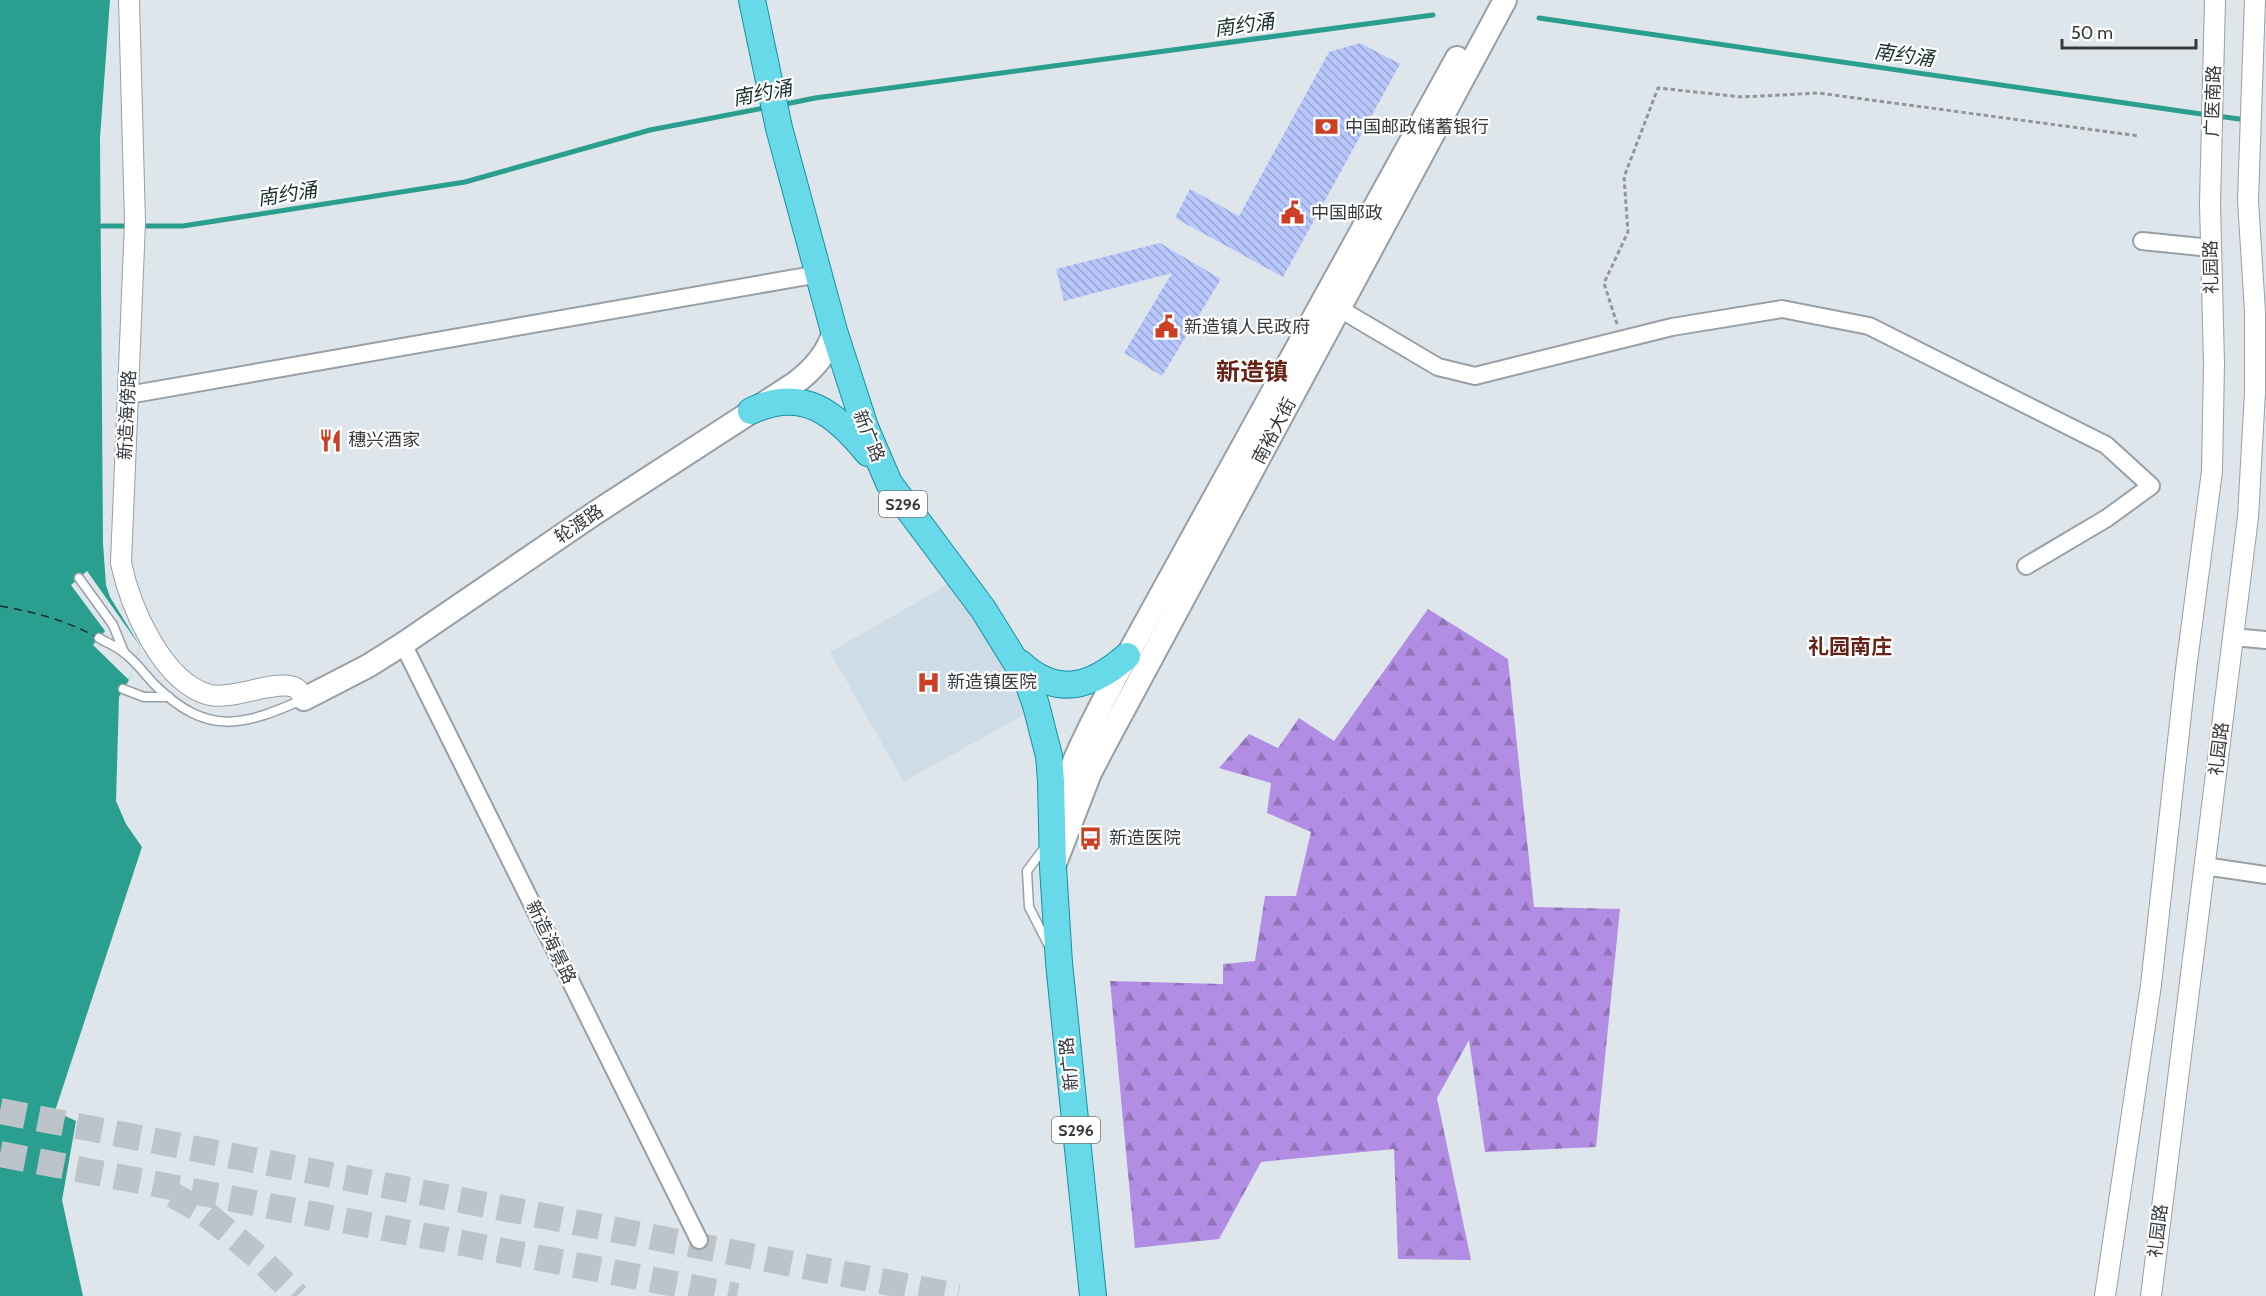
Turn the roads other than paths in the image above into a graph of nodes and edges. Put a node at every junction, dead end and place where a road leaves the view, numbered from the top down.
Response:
1 (129, 0) edge
2 (752, 0) edge
3 (1491, 0) edge
4 (1505, 0) edge
5 (2215, 0) edge
6 (2255, 0) edge
7 (2210, 202) joint
8 (2142, 241) dead end
9 (2211, 248) junction
10 (2259, 260) edge
11 (819, 274) junction
12 (1340, 309) junction
13 (834, 331) junction
14 (128, 395) junction
15 (751, 411) junction
16 (882, 468) junction
17 (2026, 566) dead end
18 (79, 578) dead end
19 (2233, 637) junction
20 (99, 638) dead end
21 (2266, 640) edge
22 (403, 644) junction
23 (124, 652) junction
24 (1013, 656) junction
25 (1127, 656) junction
26 (123, 689) dead end
27 (169, 697) junction
28 (304, 699) junction
29 (1053, 837) junction
30 (2204, 866) junction
31 (1053, 867) junction
32 (2266, 874) edge
33 (1059, 963) junction
34 (699, 1240) dead end
35 (1093, 1296) edge
36 (2105, 1296) edge
37 (2151, 1296) edge

1 - 14 street, 新造海傍路
2 - 11 main road, 新广路 / S296
3 - 25 main road, 南裕大街
4 - 12 main road, 南裕大街
5 - 7 street, 广医南路
6 - 10 street, 礼园路
7 - 9 street, 礼园路
8 - 9 street
9 - 36 street, 礼园路
10 - 19 street, 礼园路
11 - 13 main road, 新广路 / S296
11 - 14 street
12 - 17 street
12 - 31 main road, 南裕大街
13 - 15 main road, 轮渡路
13 - 16 main road, 新广路 / S296
14 - 28 street, 新造海傍路
15 - 16 main road
15 - 22 main road, 轮渡路
16 - 24 main road, 新广路 / S296
18 - 23 lane
19 - 21 street
19 - 30 street, 礼园路
20 - 23 lane
22 - 28 main road, 轮渡路
22 - 34 street, 新造海景路
23 - 27 lane
24 - 25 main road
24 - 29 main road, 新广路 / S296
25 - 29 main road, 南裕大街
26 - 27 lane
27 - 28 lane
29 - 31 main road, S296
29 - 33 lane
30 - 32 street
30 - 37 street, 礼园路
31 - 33 main road, 新广路 / S296
33 - 35 main road, 新广路 / S296

